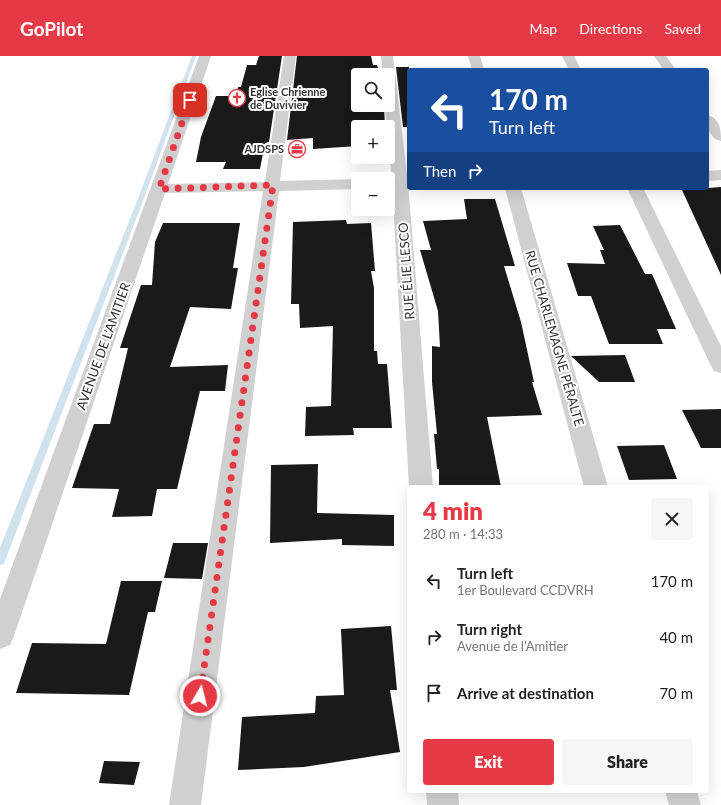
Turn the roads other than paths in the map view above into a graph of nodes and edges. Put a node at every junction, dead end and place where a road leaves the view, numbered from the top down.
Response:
1 (205, 56) edge
2 (290, 56) edge
3 (387, 56) edge
4 (474, 56) edge
5 (568, 56) edge
6 (660, 56) edge
7 (477, 68) edge
8 (574, 68) edge
9 (669, 68) edge
10 (709, 122) edge
11 (721, 138) edge
12 (721, 175) edge
13 (709, 176) edge
14 (399, 183) edge
15 (351, 184) edge
16 (273, 185) junction
17 (159, 189) junction
18 (514, 190) edge
19 (636, 190) edge
20 (721, 366) edge
21 (421, 485) edge
22 (595, 485) edge
23 (0, 636) edge
24 (442, 793) edge
25 (682, 793) edge
26 (185, 805) edge
27 (443, 805) edge
28 (685, 805) edge

1 - 17 street, AVENUE DE L'AMITIER
2 - 16 street
3 - 14 street, RUE ÉLIE LESCO
4 - 7 street
5 - 8 street
6 - 9 street
10 - 11 street
12 - 13 street
14 - 21 street, RUE ÉLIE LESCO
15 - 16 street
16 - 17 street
16 - 26 street
17 - 23 street, AVENUE DE L'AMITIER
18 - 22 street, RUE CHARLEMAGNE PÉRALTE
19 - 20 street
24 - 27 street
25 - 28 street

